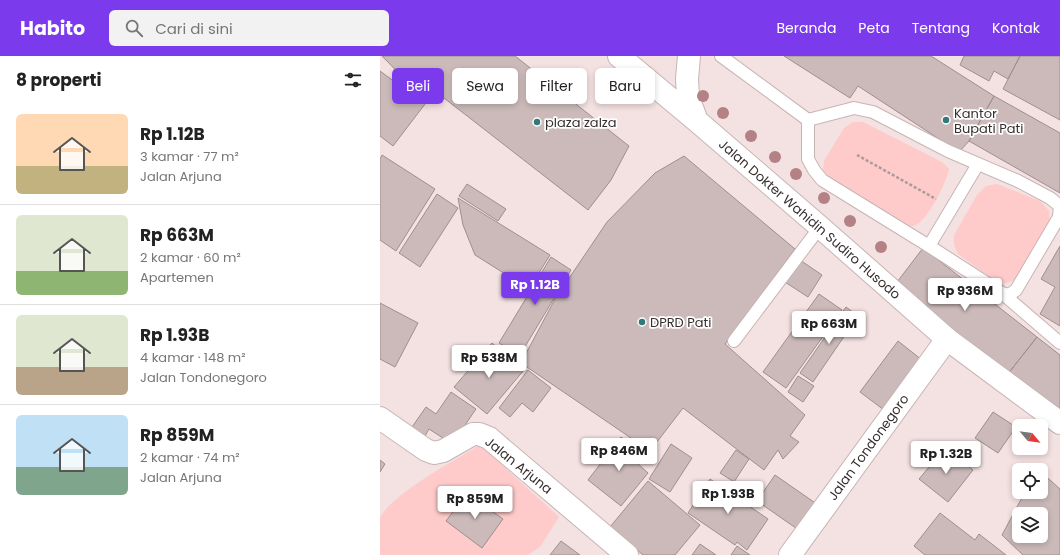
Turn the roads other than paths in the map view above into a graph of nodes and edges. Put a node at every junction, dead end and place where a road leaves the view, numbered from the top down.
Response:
1 (619, 56) edge
2 (689, 56) edge
3 (723, 56) edge
4 (808, 120) junction
5 (697, 121) junction
6 (978, 164) junction
7 (820, 227) junction
8 (929, 246) junction
9 (1002, 293) junction
10 (947, 339) junction
11 (734, 341) dead end
12 (1060, 343) edge
13 (380, 418) edge
14 (1060, 423) edge
15 (627, 555) edge
16 (790, 555) edge

1 - 5 main road, Jalan Dokter Wahidin Sudiro Husodo
2 - 5 main road
3 - 4 lane
4 - 6 lane
4 - 8 lane
5 - 7 main road, Jalan Dokter Wahidin Sudiro Husodo
6 - 8 lane
6 - 9 lane
7 - 10 main road, Jalan Dokter Wahidin Sudiro Husodo
7 - 11 lane
8 - 9 lane
9 - 12 lane
10 - 14 main road, Jalan Dokter Wahidin Sudiro Husodo
10 - 16 main road, Jalan Tondonegoro
13 - 15 main road, Jalan Arjuna

